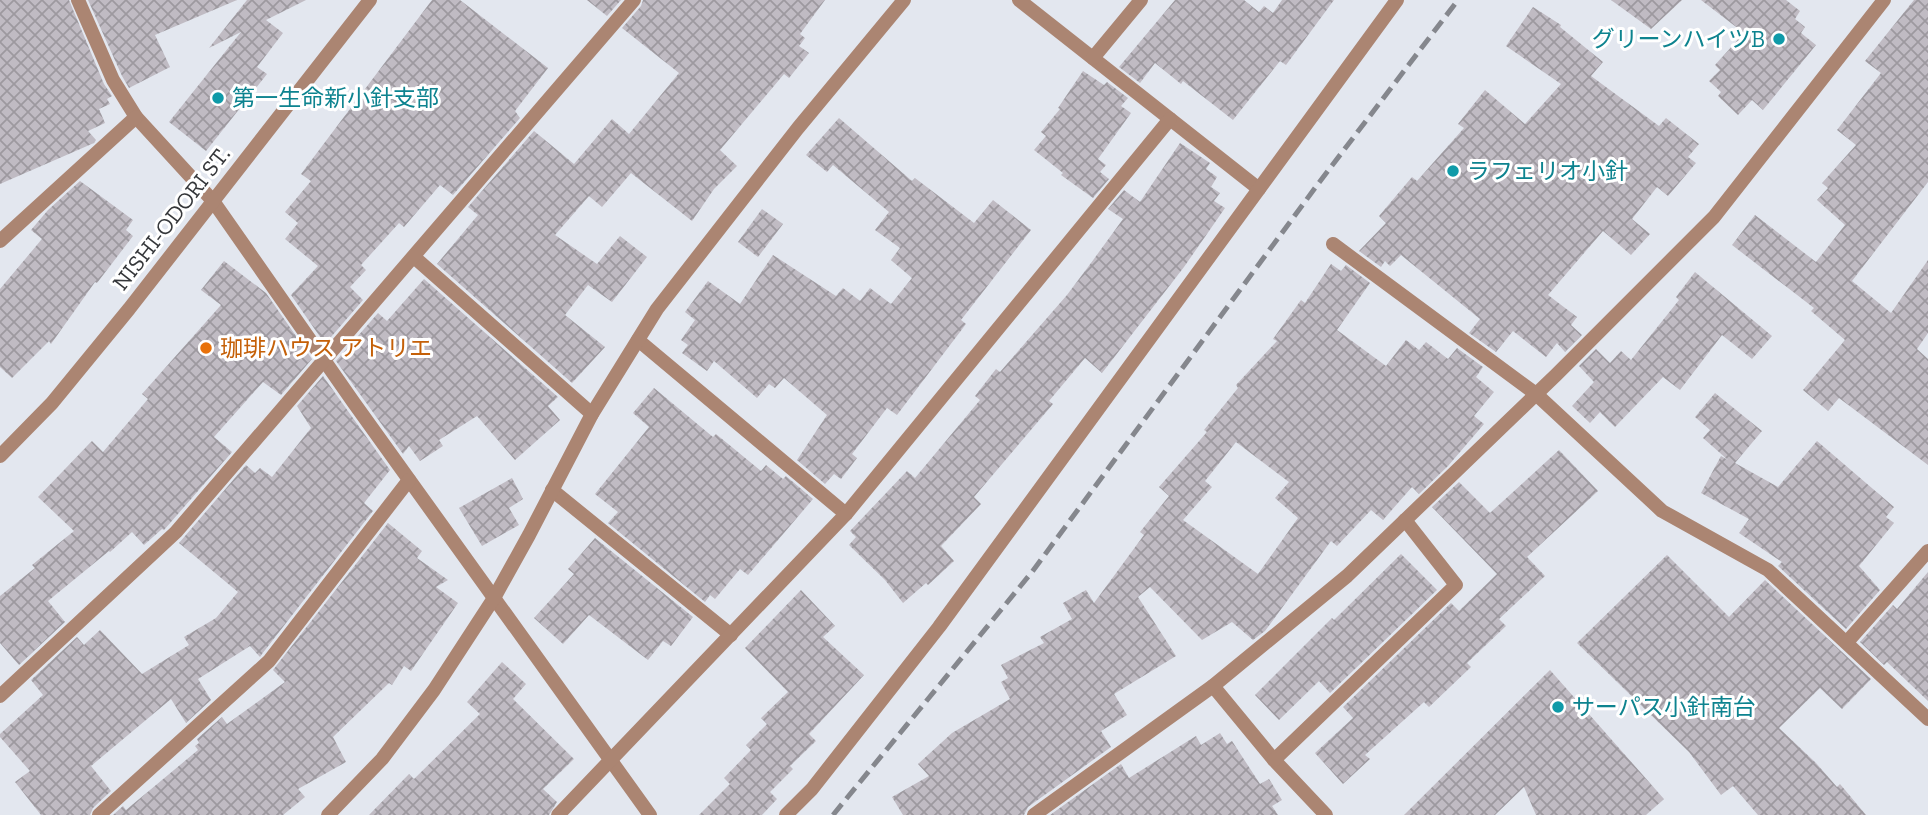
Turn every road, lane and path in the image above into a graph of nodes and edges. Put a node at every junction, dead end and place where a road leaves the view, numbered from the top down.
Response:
1 (78, 0) edge
2 (370, 0) edge
3 (634, 0) edge
4 (904, 0) edge
5 (1019, 0) edge
6 (1140, 0) edge
7 (1397, 0) edge
8 (1884, 0) edge
9 (1093, 58) junction
10 (136, 117) junction
11 (1170, 119) junction
12 (1259, 190) junction
13 (214, 201) junction
14 (0, 241) edge
15 (1333, 244) dead end
16 (414, 257) junction
17 (638, 340) junction
18 (324, 360) junction
19 (1536, 394) junction
20 (592, 414) junction
21 (0, 456) edge
22 (409, 480) junction
23 (552, 490) junction
24 (846, 514) junction
25 (1405, 520) junction
26 (1928, 551) edge
27 (494, 598) junction
28 (731, 635) junction
29 (1847, 642) junction
30 (1213, 686) junction
31 (0, 696) edge
32 (1928, 719) edge
33 (610, 759) junction
34 (1274, 760) junction
35 (99, 815) edge
36 (328, 815) edge
37 (558, 815) edge
38 (650, 815) edge
39 (786, 815) edge
40 (1034, 815) edge
41 (1326, 815) edge

1 - 10 street
2 - 13 street, NISHI-ODORI ST.
3 - 16 street
4 - 17 street
5 - 9 street
6 - 9 street
7 - 12 street
8 - 19 street
9 - 11 street
10 - 13 street
10 - 14 street
11 - 12 street
11 - 24 street
12 - 39 street
13 - 18 street
13 - 21 street, NISHI-ODORI ST.
15 - 19 street
16 - 18 street
16 - 20 street
17 - 20 street
17 - 24 street
18 - 22 street
18 - 31 street
19 - 25 street
19 - 29 street
20 - 23 street
22 - 27 street
22 - 35 street
23 - 27 street
23 - 28 street
24 - 28 street
25 - 30 street
25 - 34 street
26 - 29 street
27 - 33 street
27 - 36 street
28 - 33 street
29 - 32 street
30 - 34 street
30 - 40 street
33 - 37 street
33 - 38 street
34 - 41 street

